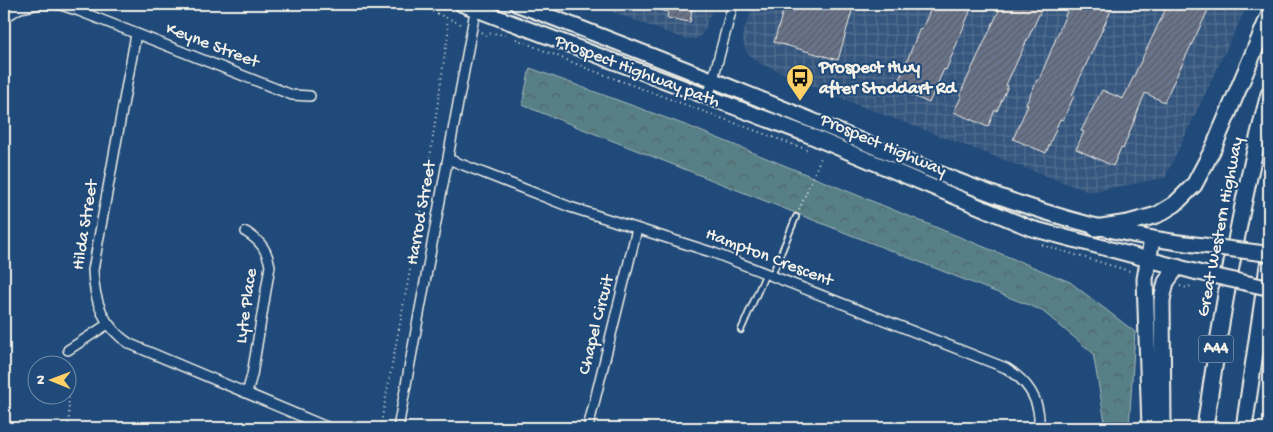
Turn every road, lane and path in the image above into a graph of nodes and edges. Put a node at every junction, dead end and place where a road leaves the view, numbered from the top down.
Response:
1 (40, 4) edge
2 (48, 4) edge
3 (383, 4) edge
4 (517, 4) edge
5 (734, 4) edge
6 (471, 5) edge
7 (1269, 16) edge
8 (4, 18) edge
9 (136, 34) junction
10 (485, 35) dead end
11 (506, 35) dead end
12 (513, 38) dead end
13 (713, 80) junction
14 (1269, 94) edge
15 (310, 96) dead end
16 (708, 98) junction
17 (781, 139) dead end
18 (822, 155) dead end
19 (448, 159) junction
20 (796, 217) joint
21 (1095, 228) junction
22 (637, 229) junction
23 (246, 232) dead end
24 (1152, 239) junction
25 (1269, 254) edge
26 (1148, 259) junction
27 (1269, 259) edge
28 (1177, 267) junction
29 (769, 274) junction
30 (1196, 277) junction
31 (1166, 282) junction
32 (1269, 288) edge
33 (108, 324) junction
34 (741, 330) dead end
35 (68, 350) joint
36 (247, 393) junction
37 (67, 428) edge
38 (329, 428) edge
39 (380, 428) edge
40 (398, 428) edge
41 (588, 428) edge
42 (1039, 428) edge
43 (1150, 428) edge
44 (1163, 428) edge
45 (1205, 428) edge
46 (1244, 428) edge

1 - 8 street
2 - 9 street, Keyne Street
3 - 39 path
4 - 13 main road, Prospect Highway
5 - 13 street
6 - 16 main road, Prospect Highway
6 - 19 street, Harrod Street
7 - 21 highway
9 - 15 street, Keyne Street
9 - 33 street, Hilda Street
10 - 11 path
12 - 17 path, Prospect Highway path
13 - 16 street
13 - 21 main road, Prospect Highway
14 - 45 highway, Great Western Highway / A44
16 - 26 main road, Prospect Highway
18 - 20 path
19 - 22 street, Hampton Crescent
19 - 40 street, Harrod Street
20 - 29 lane
21 - 24 main road, Prospect Highway
22 - 29 street, Hampton Crescent
22 - 41 street, Chapel Circuit
23 - 36 street, Lyte Place
24 - 25 main road, Prospect Highway, bridge
24 - 26 highway
26 - 28 main road, Prospect Highway
26 - 43 highway
27 - 46 highway, A44
28 - 30 main road, Prospect Highway
28 - 31 highway
29 - 34 lane
29 - 42 street, Hampton Crescent
30 - 31 path
30 - 32 main road, Prospect Highway, bridge
31 - 44 highway
33 - 35 street
33 - 36 street, Hilda Street
35 - 37 path
36 - 38 street, Hilda Street

